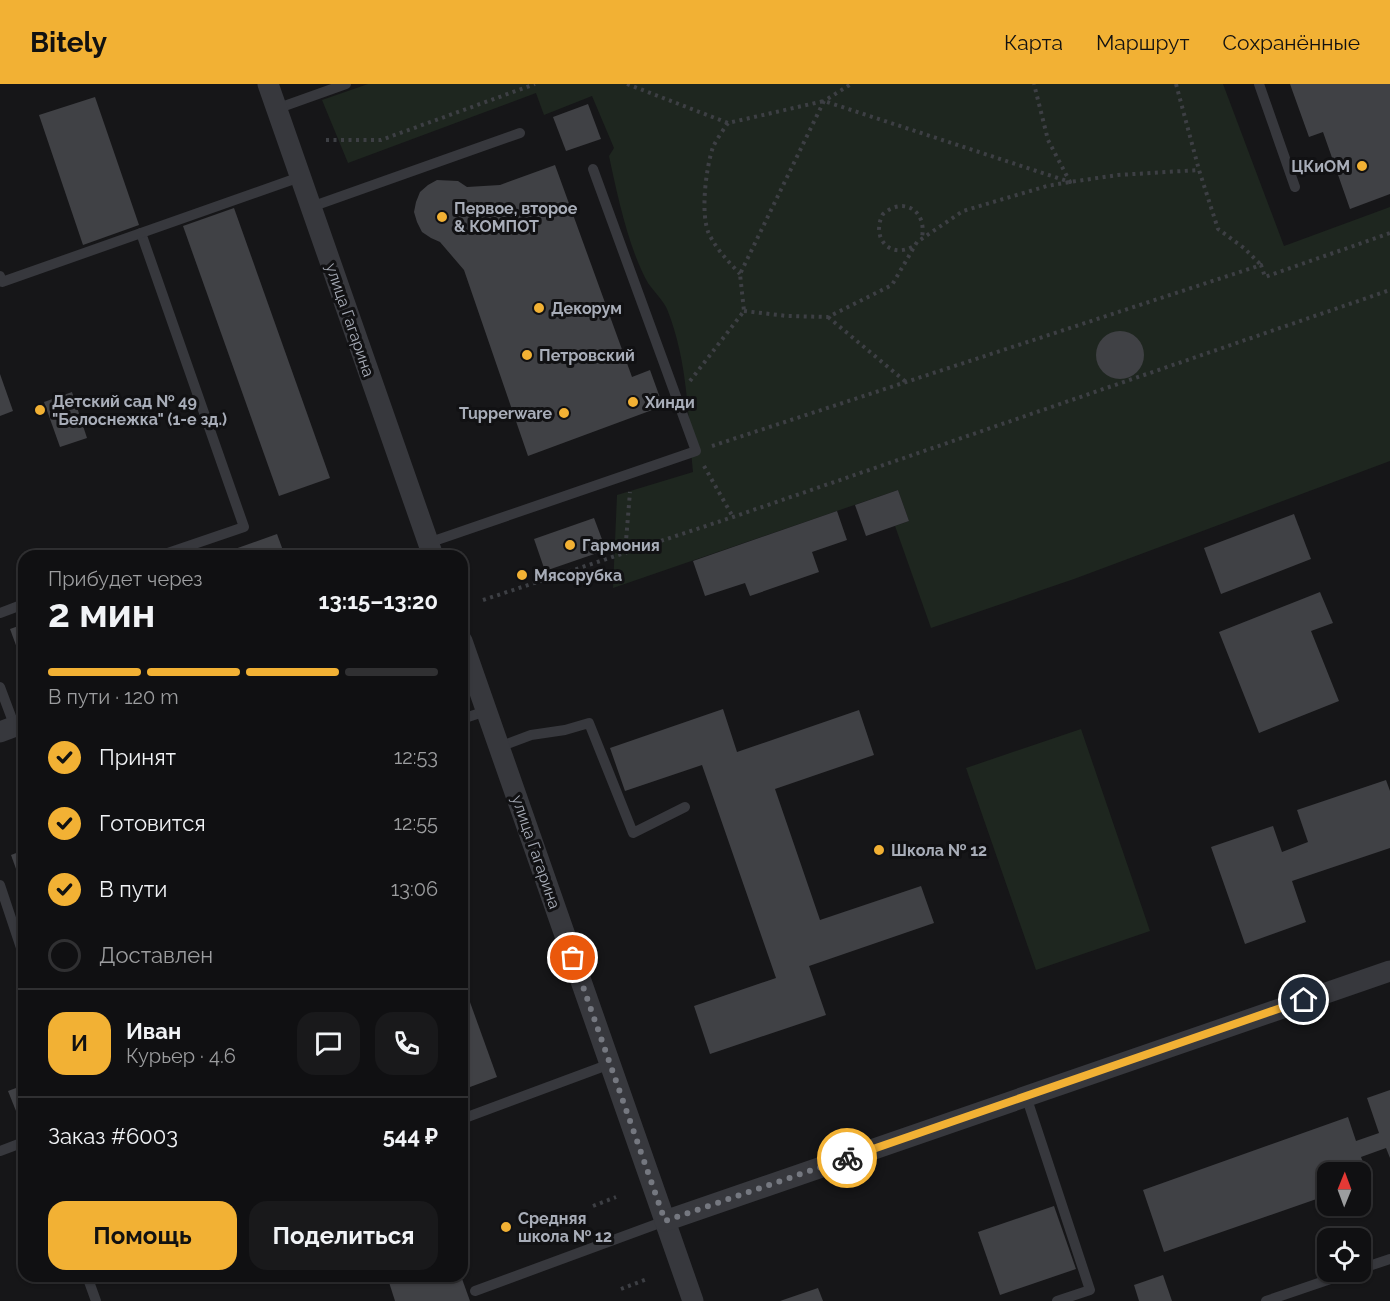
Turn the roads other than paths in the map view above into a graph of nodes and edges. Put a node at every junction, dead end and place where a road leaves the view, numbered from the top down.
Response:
1 (268, 84) edge
2 (346, 84) edge
3 (1258, 84) edge
4 (276, 109) junction
5 (520, 133) dead end
6 (593, 169) dead end
7 (300, 177) junction
8 (1295, 187) dead end
9 (311, 207) junction
10 (141, 233) junction
11 (0, 276) edge
12 (177, 550) edge
13 (430, 550) edge
14 (18, 606) edge
15 (0, 613) edge
16 (468, 658) edge
17 (0, 687) edge
18 (486, 711) junction
19 (468, 717) edge
20 (13, 727) edge
21 (499, 747) junction
22 (685, 807) dead end
23 (0, 885) edge
24 (18, 939) edge
25 (1390, 970) edge
26 (610, 1064) junction
27 (1026, 1096) junction
28 (468, 1117) edge
29 (18, 1144) edge
30 (0, 1151) edge
31 (665, 1221) junction
32 (1390, 1259) edge
33 (1371, 1265) edge
34 (89, 1282) edge
35 (1322, 1282) edge
36 (475, 1291) dead end
37 (96, 1301) edge
38 (693, 1301) edge
39 (1057, 1301) edge
40 (1266, 1301) edge

1 - 4 street, улица Гагарина
2 - 4 lane
3 - 8 lane
4 - 7 street, улица Гагарина
5 - 9 lane
6 - 13 lane
7 - 9 street, улица Гагарина
7 - 10 lane
9 - 13 street, улица Гагарина
10 - 11 lane
10 - 12 lane
14 - 15 lane
16 - 18 street, улица Гагарина
17 - 20 lane
18 - 19 lane
18 - 21 street, улица Гагарина
21 - 22 lane
21 - 26 street, улица Гагарина
23 - 24 lane
25 - 27 street
26 - 28 lane
26 - 31 street, улица Гагарина
27 - 31 street
27 - 39 lane
29 - 30 lane
31 - 36 lane
31 - 38 street, улица Гагарина
32 - 33 lane
34 - 37 lane
35 - 40 lane

